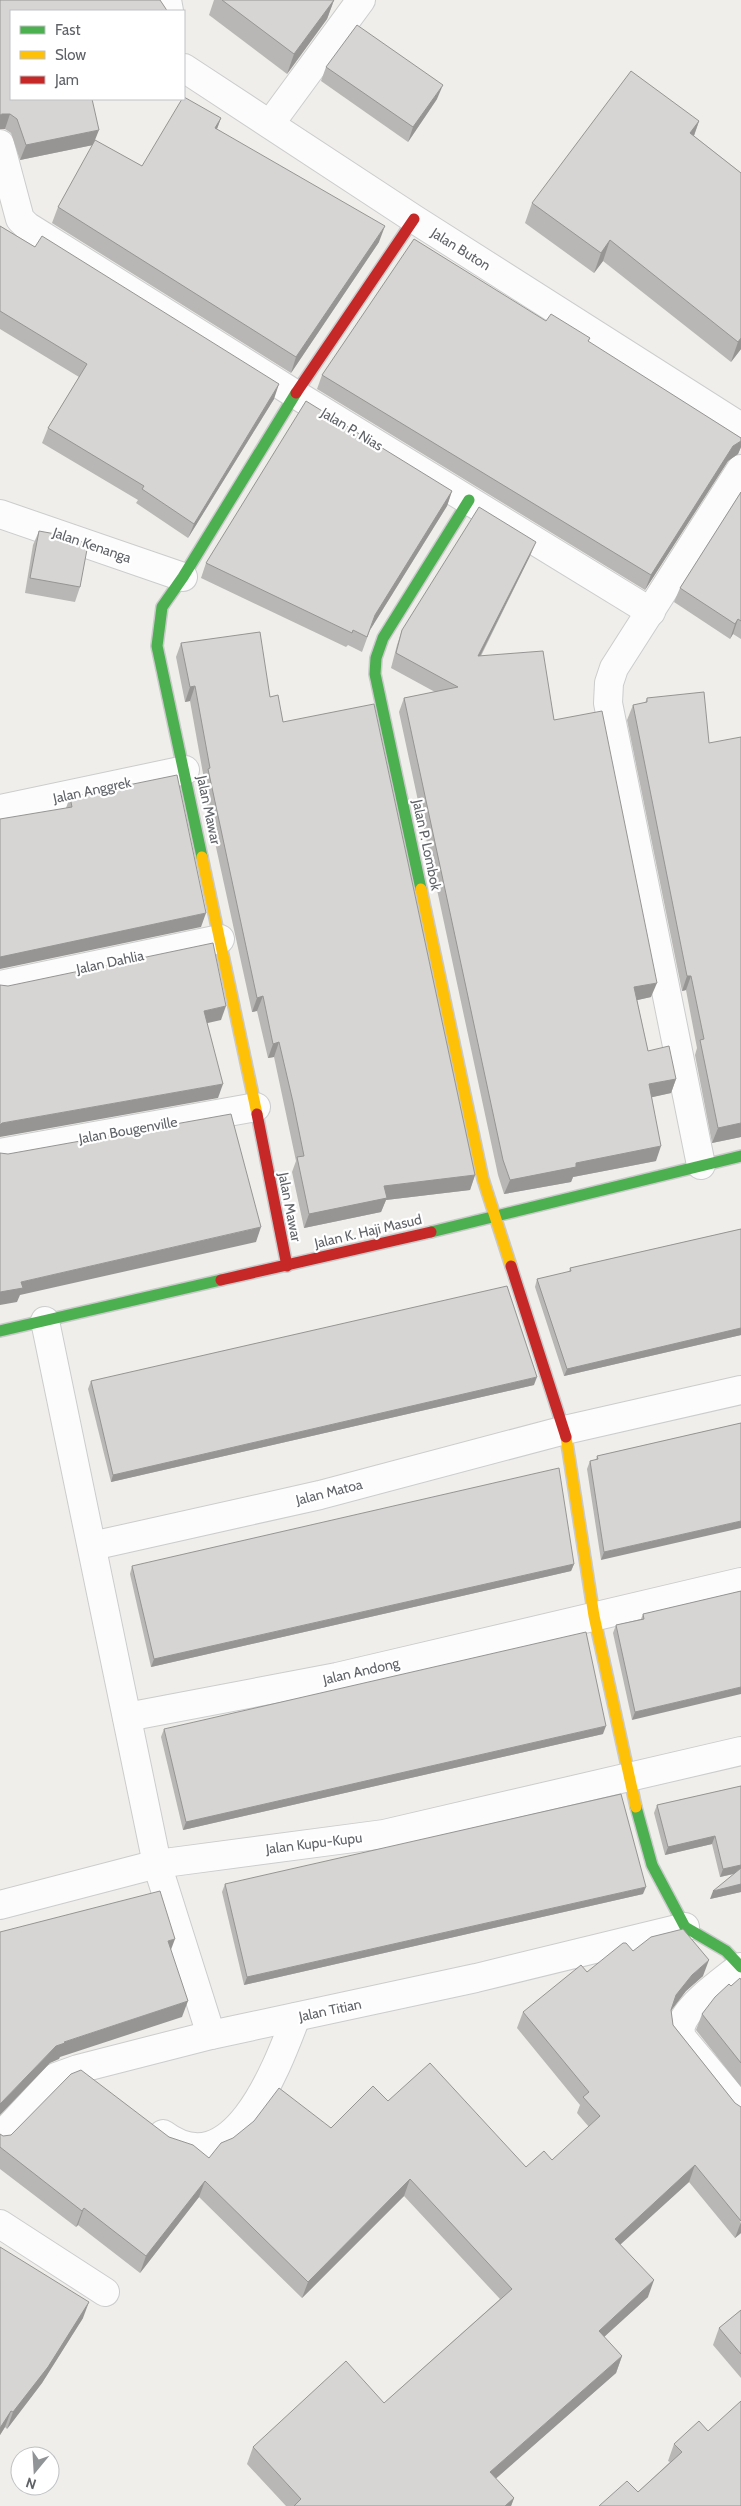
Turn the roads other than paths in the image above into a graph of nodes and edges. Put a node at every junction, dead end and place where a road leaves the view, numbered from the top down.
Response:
1 (361, 0) edge
2 (185, 69) edge
3 (270, 124) junction
4 (0, 144) edge
5 (414, 219) junction
6 (295, 394) junction
7 (741, 428) edge
8 (741, 469) edge
9 (468, 500) junction
10 (0, 514) edge
11 (184, 577) junction
12 (650, 612) junction
13 (185, 770) junction
14 (0, 809) edge
15 (220, 939) junction
16 (0, 985) edge
17 (256, 1107) junction
18 (0, 1153) edge
19 (741, 1156) edge
20 (702, 1165) junction
21 (494, 1218) junction
22 (286, 1266) junction
23 (44, 1321) junction
24 (0, 1331) edge
25 (741, 1390) edge
26 (565, 1430) junction
27 (92, 1546) junction
28 (741, 1582) edge
29 (594, 1616) junction
30 (127, 1718) junction
31 (741, 1752) edge
32 (628, 1777) junction
33 (157, 1864) junction
34 (0, 1905) edge
35 (685, 1927) junction
36 (737, 1958) edge
37 (296, 2017) junction
38 (211, 2035) junction
39 (78, 2069) junction
40 (101, 2086) edge
41 (741, 2109) edge
42 (146, 2121) edge
43 (0, 2137) edge
44 (0, 2224) edge
45 (105, 2292) dead end

1 - 3 street
2 - 3 street, Jalan Buton
3 - 5 street, Jalan Buton
4 - 6 street, Jalan P. Nias
5 - 6 street, Jalan Mawar
5 - 7 street, Jalan Buton
6 - 9 street, Jalan P. Nias
6 - 11 street, Jalan Mawar
8 - 12 street
9 - 12 street, Jalan P. Nias
9 - 21 street, Jalan P. Lombok
10 - 11 street, Jalan Kenanga
11 - 13 street, Jalan Mawar
12 - 20 street
13 - 14 street, Jalan Anggrek
13 - 15 street, Jalan Mawar
15 - 16 street, Jalan Dahlia
15 - 17 street, Jalan Mawar
17 - 18 street, Jalan Bougenville
17 - 22 street, Jalan Mawar
19 - 20 street, Jalan K. Haji Masud
20 - 21 street, Jalan K. Haji Masud
21 - 22 street, Jalan K. Haji Masud
21 - 26 street, Jalan P. Lombok
22 - 23 street, Jalan K. Haji Masud
23 - 24 street, Jalan K. Haji Masud
23 - 27 street
25 - 26 street, Jalan Matoa
26 - 27 street, Jalan Matoa
26 - 29 street, Jalan P. Lombok
27 - 30 street
28 - 29 street, Jalan Andong
29 - 30 street, Jalan Andong
29 - 32 street, Jalan P. Lombok
30 - 33 street
31 - 32 street, Jalan Kupu-Kupu
32 - 33 street, Jalan Kupu-Kupu
32 - 35 street, Jalan P. Lombok
33 - 34 street, Jalan Kupu-Kupu
33 - 38 street
35 - 36 street
35 - 37 street, Jalan Titian
36 - 41 street
37 - 38 street, Jalan Titian
37 - 42 street
38 - 39 street, Jalan Titian
39 - 40 street
39 - 43 street, Jalan Titian
44 - 45 street

